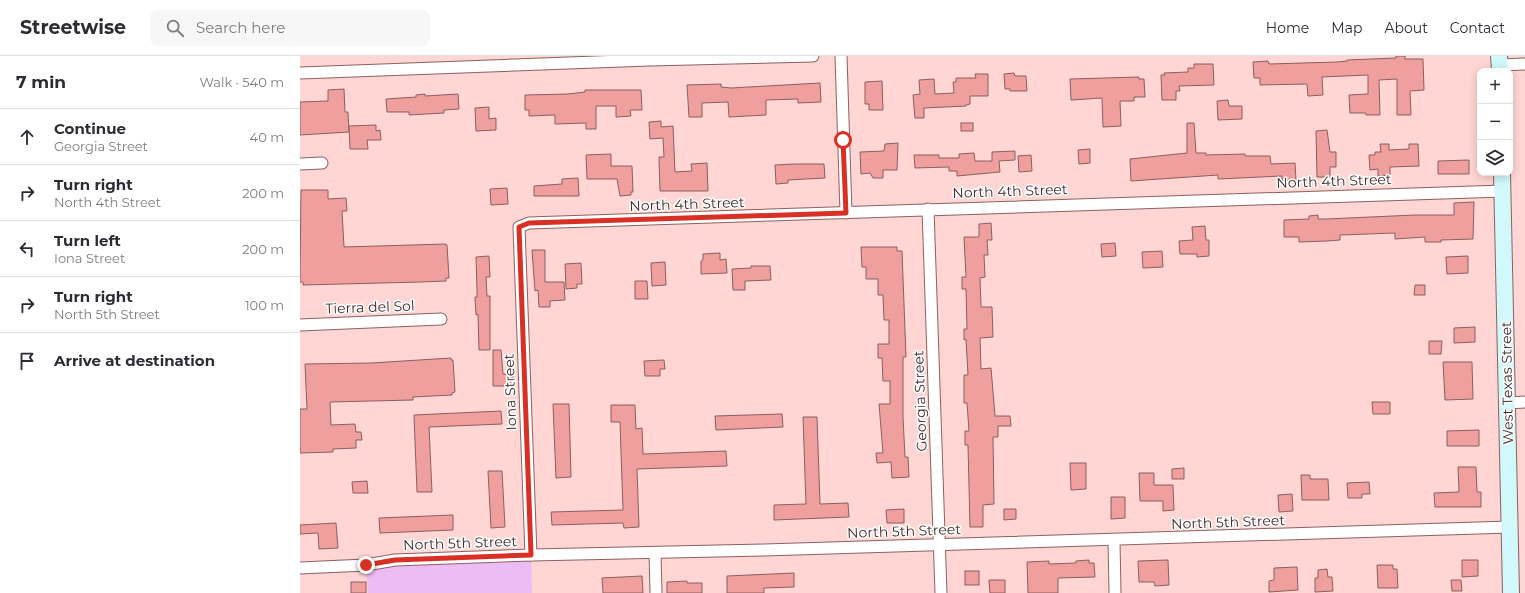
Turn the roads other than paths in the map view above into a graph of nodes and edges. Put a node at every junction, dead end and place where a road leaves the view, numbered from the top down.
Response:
1 (813, 56) edge
2 (841, 56) edge
3 (1500, 64) edge
4 (1525, 64) edge
5 (300, 73) edge
6 (322, 163) dead end
7 (300, 164) edge
8 (1502, 176) edge
9 (1503, 191) junction
10 (928, 209) junction
11 (846, 213) junction
12 (519, 227) joint
13 (441, 319) dead end
14 (300, 325) edge
15 (1525, 402) edge
16 (1508, 403) junction
17 (1510, 528) junction
18 (1114, 540) junction
19 (940, 545) junction
20 (655, 553) junction
21 (531, 555) junction
22 (300, 568) edge
23 (656, 593) edge
24 (941, 593) edge
25 (1115, 593) edge
26 (1511, 593) edge

1 - 5 street
2 - 11 street
3 - 4 street
6 - 7 street
8 - 9 street, West Texas Street
9 - 10 street, North 4th Street
9 - 16 street, West Texas Street
10 - 11 street, North 4th Street
10 - 19 street, Georgia Street
11 - 12 street, North 4th Street
12 - 21 street, Iona Street
13 - 14 street, Tierra del Sol
15 - 16 street
16 - 17 street, West Texas Street
17 - 18 street, North 5th Street
17 - 26 street, West Texas Street
18 - 19 street, North 5th Street
18 - 25 street
19 - 20 street, North 5th Street
19 - 24 street, Georgia Street
20 - 21 street, North 5th Street
20 - 23 street
21 - 22 street, North 5th Street

